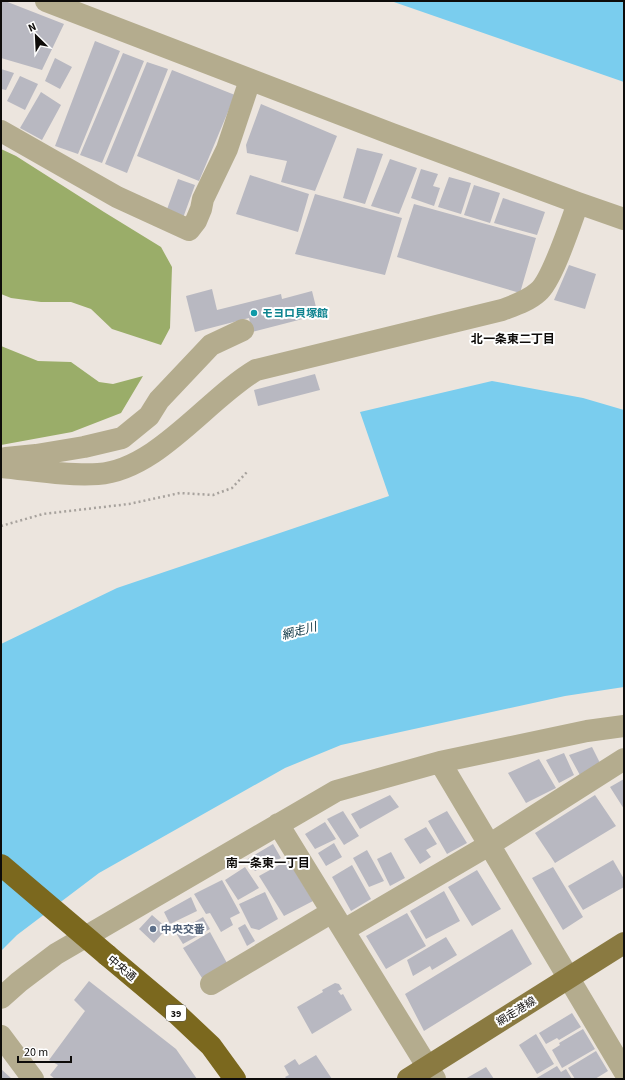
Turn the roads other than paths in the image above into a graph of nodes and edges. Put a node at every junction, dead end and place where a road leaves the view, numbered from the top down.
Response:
1 (46, 1) edge
2 (250, 80) junction
3 (1, 132) edge
4 (578, 203) junction
5 (624, 219) edge
6 (243, 330) dead end
7 (1, 459) edge
8 (1, 467) edge
9 (624, 726) edge
10 (624, 759) edge
11 (440, 762) junction
12 (278, 824) junction
13 (489, 844) junction
14 (1, 866) edge
15 (338, 921) junction
16 (624, 943) edge
17 (568, 979) junction
18 (211, 984) dead end
19 (1, 998) edge
20 (1, 1036) edge
21 (624, 1071) edge
22 (431, 1073) edge
23 (33, 1079) edge
24 (235, 1079) edge
25 (408, 1079) edge

1 - 2 street
2 - 3 street
2 - 4 street
4 - 5 street
4 - 8 street
6 - 7 street
9 - 11 street
10 - 13 street
11 - 12 street
11 - 13 street
12 - 15 street
12 - 19 street
13 - 15 street
13 - 17 street
14 - 24 highway, 中央通 / 39, bridge
15 - 18 street
15 - 22 street
16 - 17 main road, 網走港線
17 - 21 street
17 - 22 main road, 網走港線
20 - 23 street
22 - 25 main road, 網走港線

